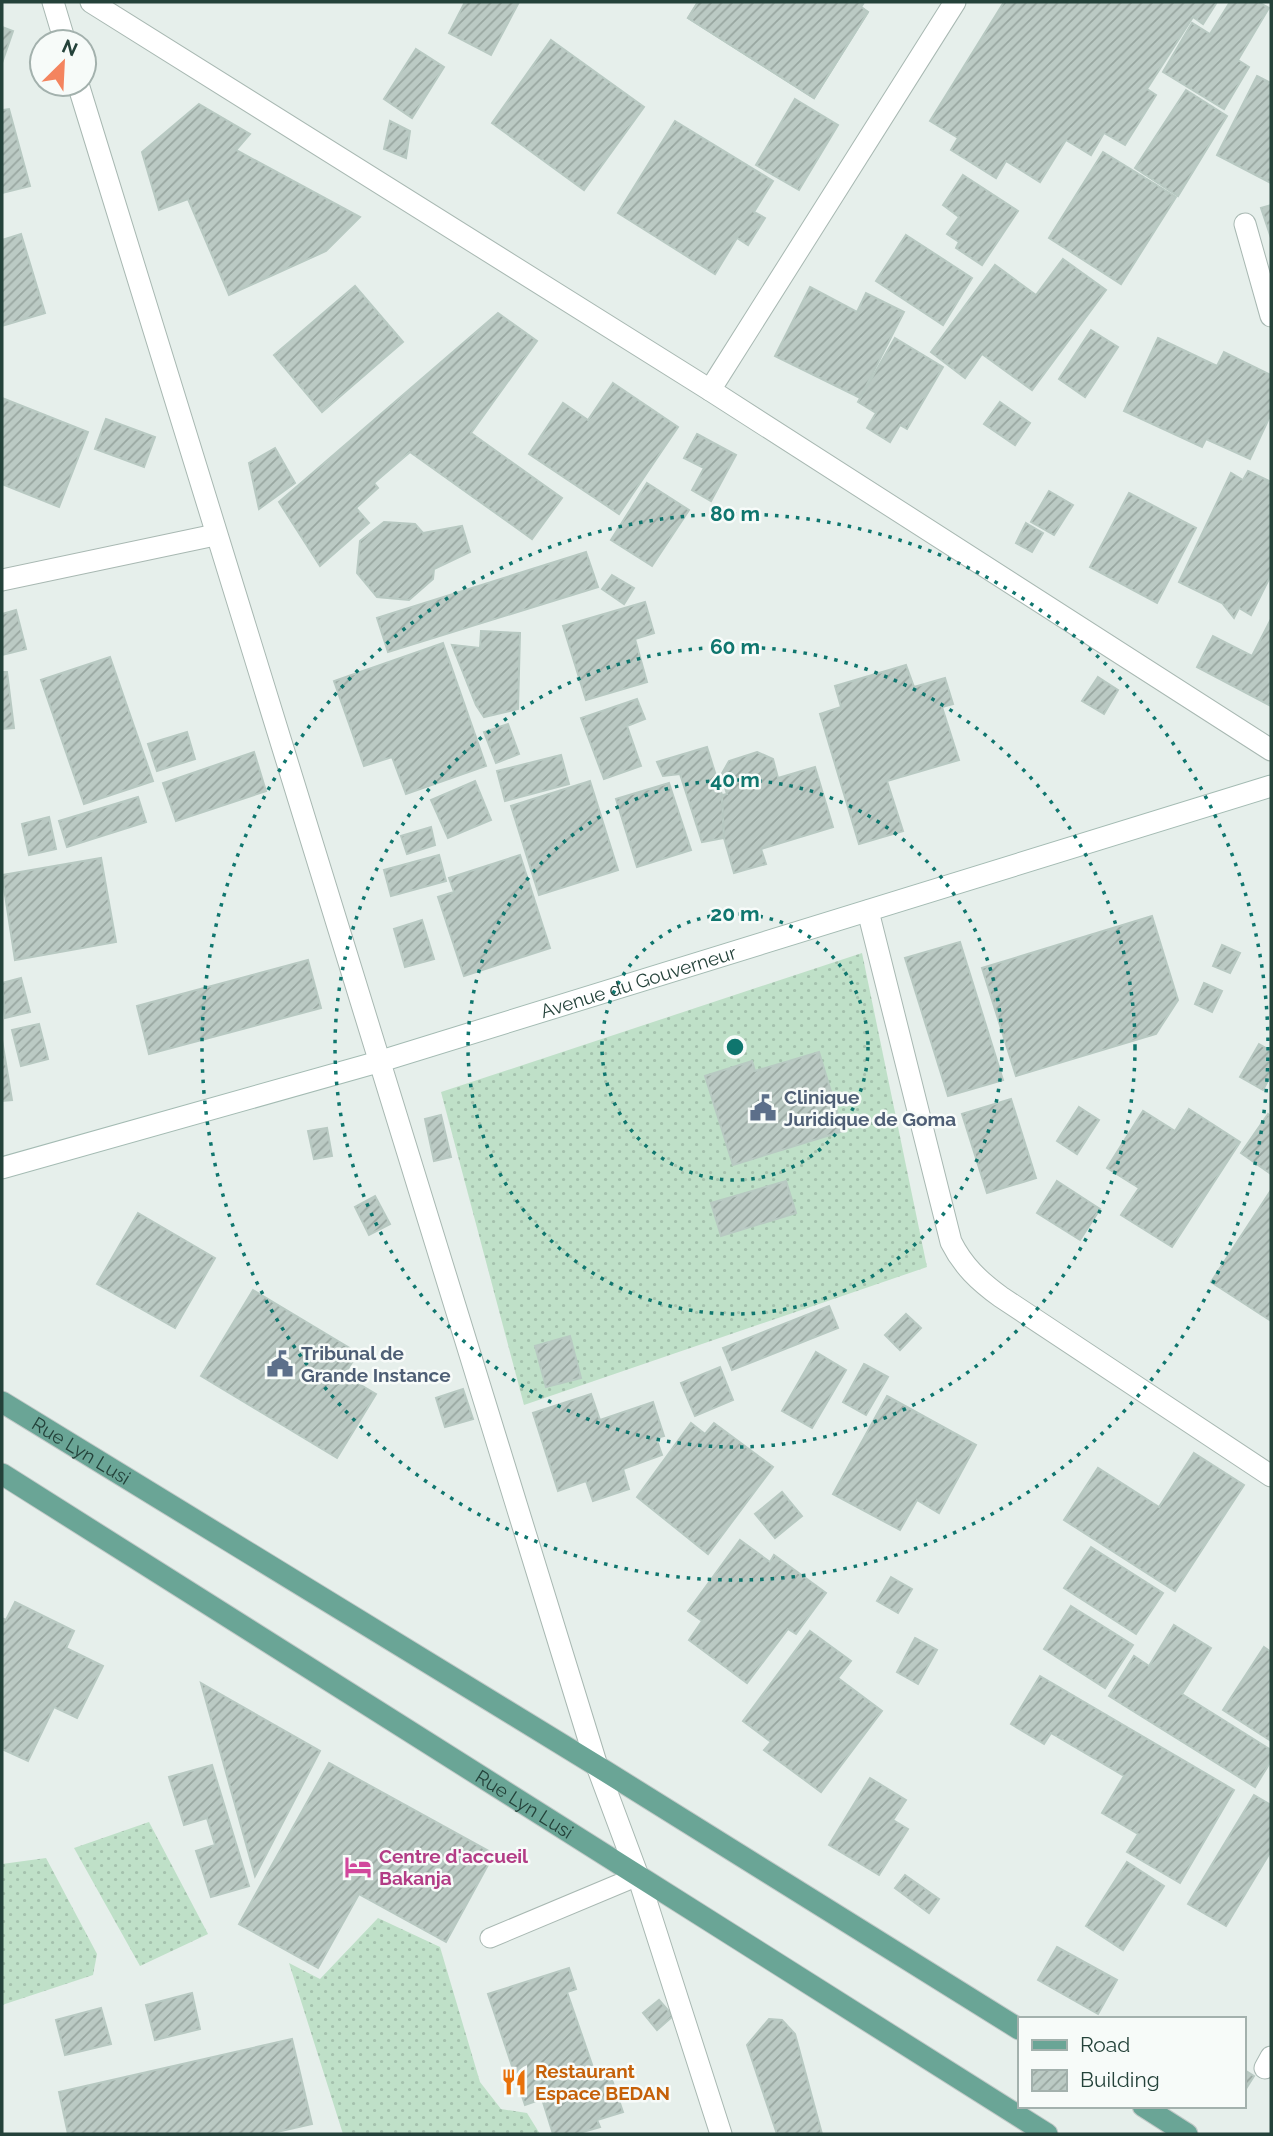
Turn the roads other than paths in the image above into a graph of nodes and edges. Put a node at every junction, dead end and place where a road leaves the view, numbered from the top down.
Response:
1 (53, 2) edge
2 (955, 2) edge
3 (98, 4) edge
4 (61, 28) edge
5 (82, 98) edge
6 (1245, 225) dead end
7 (1271, 316) edge
8 (709, 390) junction
9 (215, 535) junction
10 (2, 580) edge
11 (1271, 750) edge
12 (1271, 786) edge
13 (869, 911) junction
14 (378, 1062) junction
15 (2, 1168) edge
16 (2, 1402) edge
17 (2, 1474) edge
18 (1271, 1476) edge
19 (597, 1766) junction
20 (638, 1876) junction
21 (490, 1938) dead end
22 (1018, 2028) edge
23 (1146, 2108) edge
24 (721, 2134) edge
25 (1047, 2134) edge
26 (1187, 2134) edge

1 - 4 street
2 - 8 street
3 - 8 street
5 - 9 street
6 - 7 street
8 - 11 street
9 - 10 street
9 - 14 street
12 - 13 street, Avenue du Gouverneur
13 - 14 street, Avenue du Gouverneur
13 - 18 street
14 - 15 street, Avenue du Gouverneur
14 - 19 street
16 - 19 main road, Rue Lyn Lusi
17 - 20 main road, Rue Lyn Lusi
19 - 20 street
19 - 22 main road, Rue Lyn Lusi
20 - 21 lane
20 - 24 street
20 - 25 main road, Rue Lyn Lusi
23 - 26 main road

